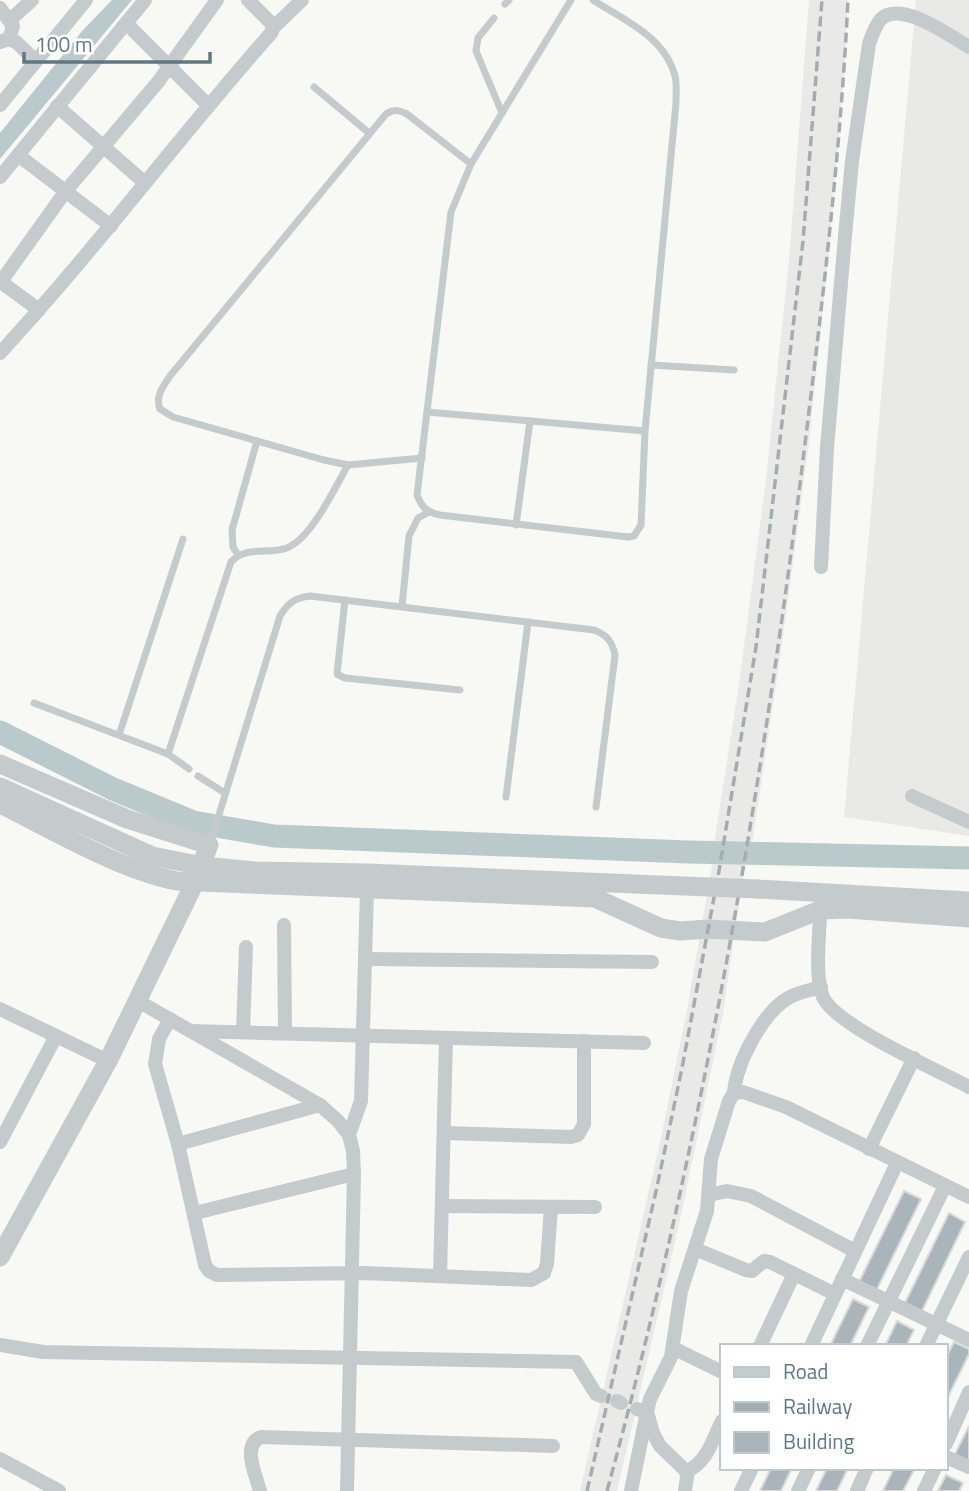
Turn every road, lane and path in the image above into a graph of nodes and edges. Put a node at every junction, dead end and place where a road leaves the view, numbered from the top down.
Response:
1 (32, 0) edge
2 (86, 0) edge
3 (145, 0) edge
4 (217, 0) edge
5 (248, 0) edge
6 (302, 0) edge
7 (571, 0) edge
8 (593, 0) edge
9 (0, 8) edge
10 (494, 18) dead end
11 (10, 20) junction
12 (126, 23) junction
13 (273, 28) junction
14 (5, 40) edge
15 (969, 47) edge
16 (36, 61) junction
17 (171, 65) junction
18 (314, 87) dead end
19 (0, 105) edge
20 (208, 105) junction
21 (57, 106) junction
22 (502, 113) junction
23 (369, 133) junction
24 (103, 146) junction
25 (18, 155) junction
26 (471, 164) junction
27 (0, 177) edge
28 (145, 183) junction
29 (65, 192) junction
30 (111, 226) junction
31 (0, 282) edge
32 (39, 310) junction
33 (0, 354) edge
34 (652, 365) junction
35 (734, 370) dead end
36 (427, 412) junction
37 (530, 421) junction
38 (645, 431) junction
39 (257, 442) junction
40 (422, 458) junction
41 (348, 465) junction
42 (429, 512) junction
43 (516, 525) junction
44 (183, 539) dead end
45 (238, 555) junction
46 (821, 567) dead end
47 (345, 600) junction
48 (402, 606) junction
49 (527, 622) junction
50 (460, 690) dead end
51 (34, 703) dead end
52 (119, 735) junction
53 (168, 754) junction
54 (0, 764) edge
55 (189, 769) dead end
56 (198, 776) dead end
57 (0, 787) edge
58 (225, 793) junction
59 (912, 796) dead end
60 (506, 797) dead end
61 (0, 804) edge
62 (596, 807) dead end
63 (969, 822) edge
64 (211, 840) junction
65 (195, 882) junction
66 (367, 889) junction
67 (969, 901) edge
68 (820, 910) junction
69 (969, 918) edge
70 (284, 925) dead end
71 (246, 947) dead end
72 (366, 959) junction
73 (652, 962) dead end
74 (821, 987) junction
75 (138, 1001) junction
76 (0, 1009) edge
77 (170, 1019) junction
78 (190, 1031) junction
79 (243, 1031) junction
80 (285, 1032) junction
81 (56, 1036) junction
82 (365, 1036) junction
83 (446, 1038) junction
84 (584, 1041) junction
85 (644, 1043) dead end
86 (914, 1058) junction
87 (108, 1060) junction
88 (969, 1087) edge
89 (734, 1093) junction
90 (320, 1105) junction
91 (5, 1120) edge
92 (444, 1133) junction
93 (349, 1135) junction
94 (0, 1142) edge
95 (178, 1144) junction
96 (869, 1149) junction
97 (897, 1163) junction
98 (354, 1174) junction
99 (945, 1186) junction
100 (709, 1195) junction
101 (969, 1197) edge
102 (442, 1206) junction
103 (551, 1207) junction
104 (595, 1208) dead end
105 (195, 1213) junction
106 (695, 1248) junction
107 (855, 1251) junction
108 (0, 1257) edge
109 (969, 1257) edge
110 (794, 1274) junction
111 (351, 1275) junction
112 (440, 1276) junction
113 (842, 1279) junction
114 (835, 1294) junction
115 (888, 1301) junction
116 (936, 1324) junction
117 (969, 1340) edge
118 (761, 1344) edge
119 (812, 1344) edge
120 (868, 1344) edge
121 (927, 1344) edge
122 (0, 1345) edge
123 (673, 1348) junction
124 (349, 1359) junction
125 (720, 1371) edge
126 (969, 1392) edge
127 (601, 1396) dead end
128 (642, 1411) junction
129 (720, 1426) edge
130 (948, 1439) edge
131 (349, 1440) junction
132 (553, 1446) dead end
133 (948, 1458) edge
134 (0, 1459) edge
135 (969, 1467) edge
136 (751, 1470) edge
137 (808, 1470) edge
138 (866, 1470) edge
139 (934, 1470) edge
140 (686, 1471) junction
141 (59, 1491) edge
142 (260, 1491) edge
143 (347, 1491) edge
144 (631, 1491) edge
145 (685, 1491) edge
146 (741, 1491) edge
147 (798, 1491) edge
148 (856, 1491) edge
149 (924, 1491) edge

1 - 11 street
2 - 16 street
3 - 12 street
4 - 17 street
5 - 13 street
6 - 13 street
7 - 22 lane
8 - 34 lane
9 - 11 street
10 - 22 lane
11 - 14 street
12 - 17 street
12 - 21 street
13 - 20 street
14 - 16 street
15 - 46 street
16 - 19 street
17 - 20 street
17 - 24 street
18 - 23 lane
20 - 28 street
21 - 24 street
21 - 25 street
22 - 26 lane
23 - 26 lane
23 - 39 lane
24 - 28 street
24 - 29 street
25 - 27 street
25 - 29 street
26 - 36 lane
28 - 30 street
29 - 30 street
29 - 31 street
30 - 32 street
31 - 32 street
32 - 33 street
34 - 35 lane
34 - 38 lane
36 - 37 lane
36 - 40 lane
37 - 38 lane
37 - 43 lane
38 - 43 lane
39 - 41 lane
39 - 45 lane
40 - 41 lane
40 - 42 lane
41 - 45 lane
42 - 43 lane
42 - 48 lane
44 - 52 lane
45 - 53 lane
47 - 48 lane
47 - 50 lane
47 - 58 lane
48 - 49 lane
49 - 60 lane
49 - 62 lane
51 - 52 lane
52 - 53 lane
53 - 55 lane
54 - 64 street
56 - 58 lane
57 - 67 street, bridge
58 - 64 lane
59 - 63 street
61 - 65 street
64 - 65 street
65 - 66 street
65 - 75 street
66 - 68 street
66 - 72 street
68 - 69 street
68 - 74 street
70 - 80 street
71 - 79 street
72 - 73 street
72 - 82 street
74 - 86 street
74 - 89 street
75 - 77 street
75 - 87 street
76 - 81 street
77 - 78 street
77 - 95 street
78 - 79 street
78 - 90 street
79 - 80 street
80 - 82 street
81 - 87 street
81 - 91 street
82 - 83 street
82 - 93 street
83 - 84 street
83 - 92 street
84 - 85 street
84 - 92 street
86 - 88 street
86 - 96 street
87 - 108 street
89 - 96 street
89 - 100 street
90 - 93 street
90 - 95 street
91 - 94 street
92 - 102 street
93 - 98 street
95 - 105 street
96 - 97 street
97 - 99 street
97 - 107 street
98 - 105 street
98 - 111 street
99 - 101 street
99 - 115 street
100 - 106 street
100 - 107 street
102 - 103 street
102 - 112 street
103 - 104 street
103 - 112 street
105 - 111 street
106 - 110 street
106 - 123 street
107 - 113 street
109 - 116 street
110 - 114 street
110 - 118 street
111 - 112 street
111 - 124 street
113 - 114 street
113 - 115 street
114 - 119 street
115 - 116 street
115 - 120 street
116 - 117 street
116 - 121 street
122 - 124 street
123 - 125 street
123 - 128 street
124 - 127 street
124 - 131 street
126 - 130 street
128 - 140 street
128 - 144 street
129 - 140 street
131 - 132 street
131 - 142 street
131 - 143 street
133 - 135 street
134 - 141 street
136 - 146 street
137 - 147 street
138 - 148 street
139 - 149 street
140 - 145 street

